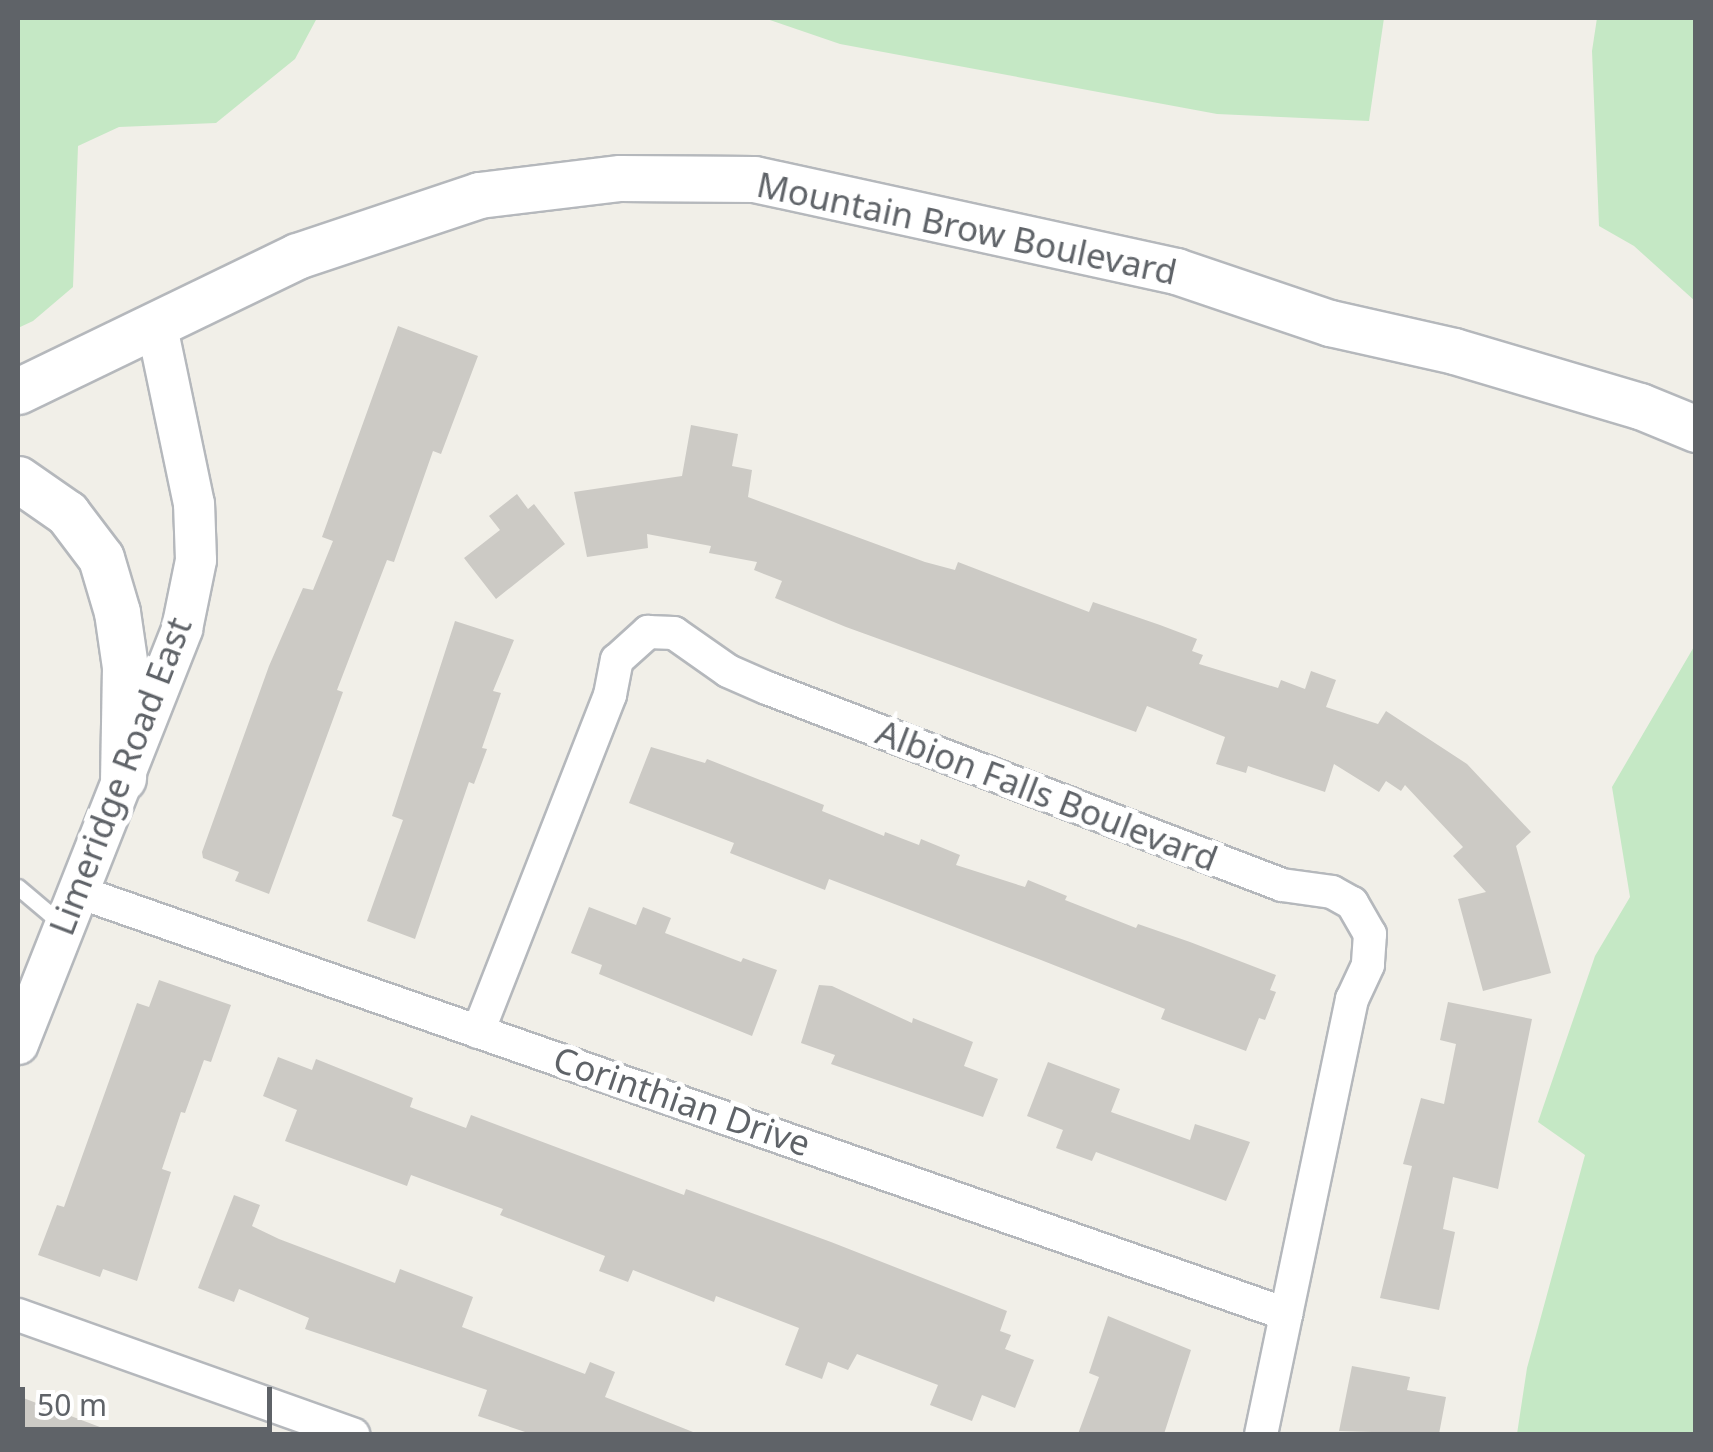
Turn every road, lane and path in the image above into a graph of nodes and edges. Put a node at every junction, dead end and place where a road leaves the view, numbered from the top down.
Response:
1 (157, 327) junction
2 (18, 391) edge
3 (1696, 429) edge
4 (18, 479) edge
5 (122, 778) junction
6 (18, 887) edge
7 (70, 908) junction
8 (478, 1032) junction
9 (18, 1044) edge
10 (1286, 1314) junction
11 (18, 1315) edge
12 (352, 1434) edge
13 (1261, 1434) edge

1 - 2 main road, Mountain Brow Boulevard
1 - 3 main road, Mountain Brow Boulevard
1 - 5 street, Limeridge Road East
4 - 5 main road
5 - 7 street, Limeridge Road East
6 - 7 lane
7 - 8 street, Corinthian Drive
7 - 9 street, Limeridge Road East
8 - 10 street, Corinthian Drive
8 - 10 street, Albion Falls Boulevard
10 - 13 street, Albion Falls Boulevard
11 - 12 street

